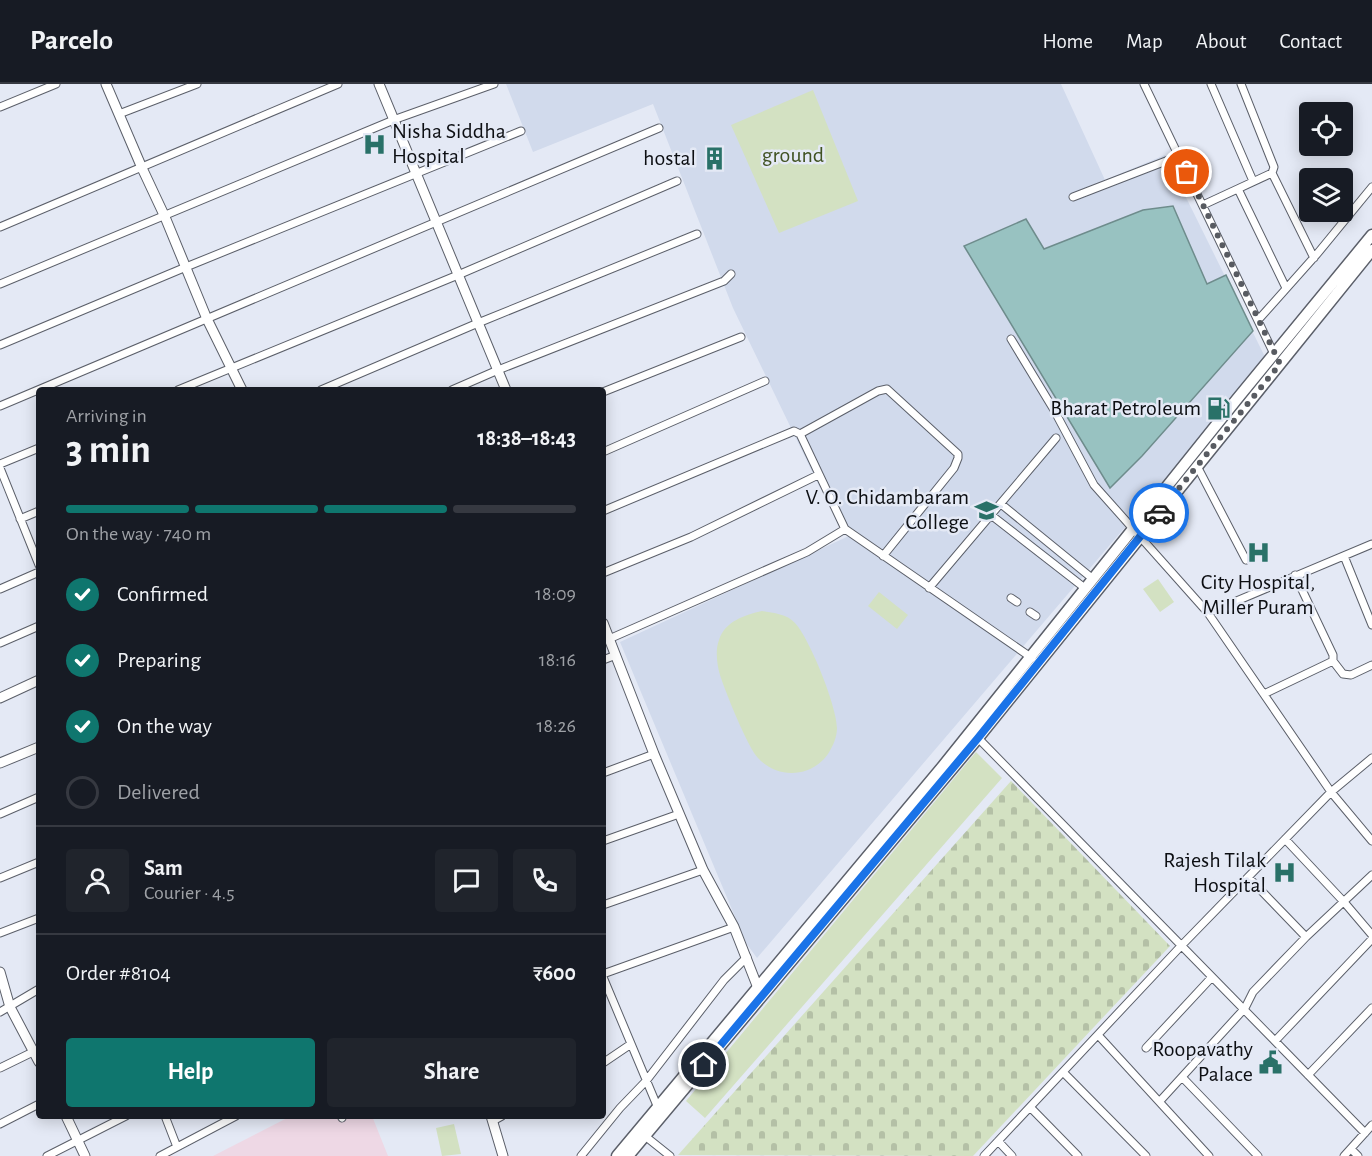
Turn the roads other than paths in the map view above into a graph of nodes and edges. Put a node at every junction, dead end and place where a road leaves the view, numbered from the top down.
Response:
1 (56, 84) edge
2 (106, 84) edge
3 (197, 84) edge
4 (338, 84) edge
5 (380, 84) edge
6 (494, 84) edge
7 (1144, 84) edge
8 (1211, 84) edge
9 (1241, 84) edge
10 (0, 107) edge
11 (119, 114) junction
12 (396, 119) junction
13 (658, 128) dead end
14 (521, 131) dead end
15 (1179, 156) junction
16 (141, 168) junction
17 (417, 172) junction
18 (1272, 173) junction
19 (677, 181) dead end
20 (1253, 181) junction
21 (1372, 187) edge
22 (1238, 189) junction
23 (1073, 197) dead end
24 (1203, 205) junction
25 (165, 216) junction
26 (437, 221) junction
27 (0, 227) edge
28 (697, 234) dead end
29 (1372, 235) edge
30 (1372, 250) edge
31 (1314, 258) junction
32 (186, 267) junction
33 (731, 274) dead end
34 (458, 275) junction
35 (0, 284) edge
36 (1286, 288) junction
37 (207, 319) junction
38 (1259, 319) junction
39 (478, 322) junction
40 (741, 337) dead end
41 (1011, 339) dead end
42 (0, 345) edge
43 (1277, 359) junction
44 (233, 367) junction
45 (498, 370) junction
46 (765, 381) dead end
47 (45, 387) edge
48 (185, 387) edge
49 (241, 387) edge
50 (328, 387) edge
51 (459, 387) edge
52 (505, 387) edge
53 (36, 391) edge
54 (606, 391) edge
55 (0, 406) edge
56 (800, 434) junction
57 (1056, 438) dead end
58 (36, 449) edge
59 (606, 451) edge
60 (0, 466) edge
61 (1197, 466) junction
62 (818, 476) junction
63 (1000, 504) junction
64 (606, 510) edge
65 (36, 512) edge
66 (991, 515) junction
67 (20, 519) junction
68 (845, 529) junction
69 (1137, 532) junction
70 (1372, 544) edge
71 (883, 556) junction
72 (1344, 556) junction
73 (36, 558) edge
74 (1246, 560) dead end
75 (606, 572) edge
76 (36, 573) edge
77 (1295, 575) junction
78 (1093, 579) junction
79 (929, 588) junction
80 (0, 589) edge
81 (1086, 589) junction
82 (1208, 614) junction
83 (1372, 625) edge
84 (36, 627) edge
85 (606, 631) edge
86 (609, 639) junction
87 (0, 643) edge
88 (616, 655) junction
89 (606, 659) edge
90 (1035, 660) junction
91 (1333, 661) junction
92 (1372, 665) edge
93 (36, 681) edge
94 (1264, 694) junction
95 (0, 698) edge
96 (978, 738) junction
97 (36, 748) edge
98 (654, 754) junction
99 (1372, 758) edge
100 (0, 763) edge
101 (606, 772) edge
102 (1331, 792) junction
103 (36, 798) edge
104 (0, 814) edge
105 (679, 814) junction
106 (1285, 839) junction
107 (606, 840) edge
108 (1372, 841) edge
109 (36, 863) edge
110 (703, 870) junction
111 (1372, 875) edge
112 (1248, 877) junction
113 (0, 878) edge
114 (1344, 902) junction
115 (606, 904) edge
116 (36, 919) edge
117 (734, 927) junction
118 (0, 933) edge
119 (1306, 937) junction
120 (1372, 937) edge
121 (1181, 946) junction
122 (747, 957) junction
123 (0, 972) edge
124 (606, 974) edge
125 (1212, 978) junction
126 (606, 982) edge
127 (36, 991) edge
128 (759, 993) junction
129 (10, 1007) junction
130 (1372, 1008) edge
131 (1244, 1010) junction
132 (0, 1012) edge
133 (1098, 1035) junction
134 (1275, 1041) junction
135 (631, 1044) junction
136 (1146, 1048) dead end
137 (36, 1050) edge
138 (606, 1061) edge
139 (0, 1068) edge
140 (1063, 1072) junction
141 (1308, 1075) junction
142 (1182, 1077) junction
143 (646, 1081) junction
144 (1160, 1101) junction
145 (36, 1106) edge
146 (1030, 1107) junction
147 (659, 1112) junction
148 (68, 1119) edge
149 (120, 1119) edge
150 (166, 1119) edge
151 (230, 1119) edge
152 (492, 1119) edge
153 (0, 1124) edge
154 (1372, 1125) edge
155 (1365, 1133) junction
156 (645, 1136) junction
157 (78, 1140) junction
158 (998, 1141) junction
159 (177, 1147) junction
160 (1351, 1149) junction
161 (47, 1156) edge
162 (85, 1156) edge
163 (160, 1156) edge
164 (503, 1156) edge
165 (581, 1156) edge
166 (617, 1156) edge
167 (628, 1156) edge
168 (670, 1156) edge
169 (984, 1156) edge
170 (1012, 1156) edge
171 (1078, 1156) edge
172 (1146, 1156) edge
173 (1209, 1156) edge
174 (1258, 1156) edge
175 (1344, 1156) edge
176 (1358, 1156) edge

1 - 10 street
2 - 11 street
3 - 11 street
4 - 16 street
5 - 12 street
6 - 12 street
7 - 15 street
8 - 20 street
9 - 18 street
11 - 16 street
12 - 17 street
12 - 25 street
13 - 26 street
14 - 17 street
15 - 23 street
15 - 24 street
16 - 25 street
16 - 27 street
17 - 26 street
17 - 32 street
18 - 20 street
18 - 31 street
19 - 34 street
20 - 22 street
21 - 31 street
22 - 24 street
22 - 36 street
24 - 38 street
25 - 32 street
25 - 35 street
26 - 34 street
26 - 37 street
28 - 39 street
29 - 43 main road
30 - 43 main road
31 - 36 street
32 - 37 street
32 - 42 street
33 - 45 street
34 - 39 street
34 - 44 street
36 - 38 street
37 - 44 street
37 - 47 street
38 - 43 street
39 - 45 street
39 - 50 street
40 - 54 street
41 - 69 street
43 - 61 main road
43 - 69 main road
44 - 48 street
44 - 49 street
45 - 51 street
45 - 52 street
46 - 59 street
53 - 55 street
56 - 62 street
56 - 64 street
56 - 71 street
57 - 63 street
58 - 60 street
60 - 67 street
61 - 69 main road
61 - 74 street
62 - 68 street
62 - 75 street
63 - 66 street
63 - 78 street
65 - 67 street
66 - 79 street
66 - 81 street
67 - 73 street
68 - 71 street
68 - 86 street
69 - 78 main road
69 - 82 street
69 - 90 main road
70 - 72 street
71 - 79 street
72 - 77 street
72 - 83 street
76 - 80 street
77 - 82 street
77 - 91 street
78 - 81 main road
79 - 90 street
81 - 90 main road
82 - 94 street
84 - 87 street
85 - 86 street
86 - 88 street
88 - 89 street
88 - 98 street
90 - 96 main road
90 - 128 main road
91 - 92 street
91 - 94 street
93 - 95 street
94 - 102 street
96 - 121 street
96 - 128 main road
97 - 100 street
98 - 101 street
98 - 105 street
99 - 102 street
102 - 106 street
102 - 108 street
103 - 104 street
105 - 107 street
105 - 110 street
106 - 112 street
106 - 114 street
109 - 113 street
110 - 115 street
110 - 117 street
111 - 114 street
112 - 119 street
112 - 121 street
114 - 119 street
114 - 120 street
116 - 118 street
117 - 122 street
117 - 124 street
119 - 131 street
120 - 134 street
121 - 125 street
121 - 133 street
122 - 128 street
122 - 143 street
123 - 129 street
125 - 131 street
125 - 136 street
126 - 135 street
127 - 129 street
128 - 147 main road
129 - 132 street
129 - 137 street
130 - 141 street
131 - 134 street
131 - 142 street
133 - 140 street
133 - 144 street
134 - 141 street
135 - 138 street
135 - 143 street
137 - 139 street
140 - 146 street
140 - 172 street
141 - 155 street
142 - 144 street
142 - 174 street
143 - 147 street
143 - 165 street
144 - 173 street
145 - 153 street
146 - 158 street
146 - 171 street
147 - 156 main road
147 - 166 main road
148 - 157 street
149 - 157 street
150 - 159 street
151 - 159 street
152 - 164 street
154 - 155 street
155 - 160 street
156 - 167 main road
156 - 168 street
157 - 161 street
157 - 162 street
158 - 169 street
158 - 170 street
159 - 163 street
160 - 175 street
160 - 176 street

